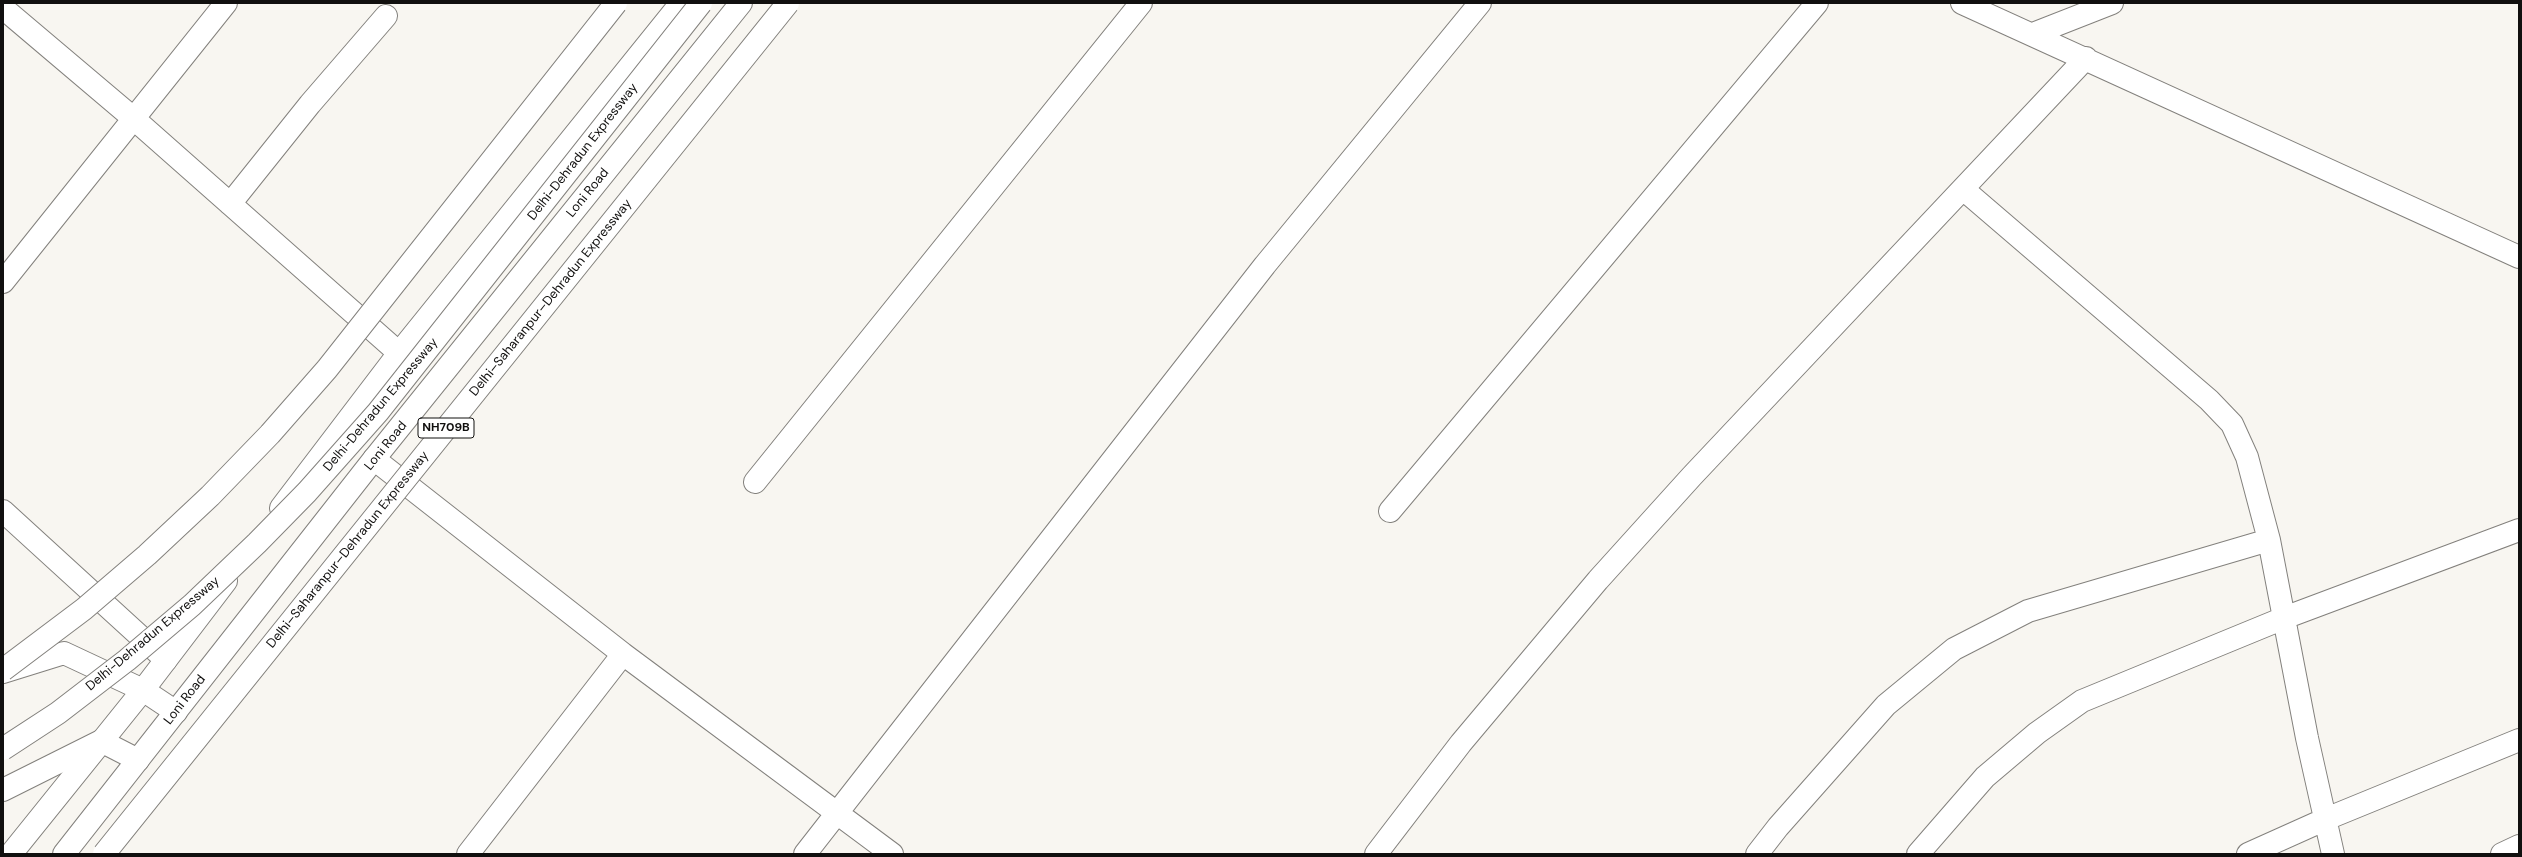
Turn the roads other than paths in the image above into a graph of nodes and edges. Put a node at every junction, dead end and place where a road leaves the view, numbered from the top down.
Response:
1 (226, 3) edge
2 (616, 3) edge
3 (681, 3) edge
4 (701, 3) edge
5 (741, 3) edge
6 (788, 3) edge
7 (1141, 3) edge
8 (1480, 3) edge
9 (1817, 3) edge
10 (1962, 3) edge
11 (2112, 3) edge
12 (3, 8) edge
13 (386, 16) dead end
14 (2033, 34) junction
15 (2086, 58) junction
16 (133, 118) junction
17 (1963, 189) junction
18 (230, 204) junction
19 (2519, 257) edge
20 (3, 282) edge
21 (398, 353) junction
22 (374, 459) junction
23 (755, 482) dead end
24 (3, 511) edge
25 (1390, 511) dead end
26 (2519, 530) edge
27 (2270, 540) junction
28 (2284, 618) junction
29 (623, 654) junction
30 (166, 660) junction
31 (3, 671) edge
32 (143, 690) junction
33 (176, 712) junction
34 (2519, 740) edge
35 (101, 741) junction
36 (3, 749) edge
37 (138, 760) junction
38 (3, 790) edge
39 (837, 813) junction
40 (2326, 819) junction
41 (2519, 846) edge
42 (11, 854) edge
43 (64, 854) edge
44 (104, 854) edge
45 (468, 854) edge
46 (804, 854) edge
47 (892, 854) edge
48 (1376, 854) edge
49 (1757, 854) edge
50 (1918, 854) edge
51 (2248, 854) edge
52 (2333, 854) edge
53 (2502, 854) edge

1 - 16 main road
2 - 31 main road, bridge
3 - 21 main road
4 - 36 main road, Delhi-Dehradun Expressway, bridge
5 - 22 main road, Loni Road / NH709B
6 - 44 main road, Delhi–Saharanpur–Dehradun Expressway / NH709B, bridge
7 - 23 main road
8 - 39 main road
9 - 25 main road
10 - 14 main road
11 - 14 main road
12 - 16 main road
13 - 18 main road
14 - 15 main road
15 - 17 main road
15 - 19 main road
16 - 18 main road
16 - 20 main road
17 - 27 main road
17 - 48 main road
18 - 21 main road
21 - 30 main road
22 - 29 main road
22 - 33 main road, Loni Road / NH709B
24 - 30 main road
26 - 28 main road
27 - 28 main road
27 - 49 main road
28 - 40 main road
28 - 50 main road
29 - 39 main road
29 - 45 main road
30 - 32 main road
31 - 32 main road
32 - 33 main road
32 - 35 main road
33 - 37 main road, Loni Road / NH709B
34 - 40 main road
35 - 37 main road
35 - 38 main road
35 - 42 main road
37 - 43 main road, Loni Road / NH709B
39 - 46 main road
39 - 47 main road
40 - 51 main road
40 - 52 main road
41 - 53 main road

